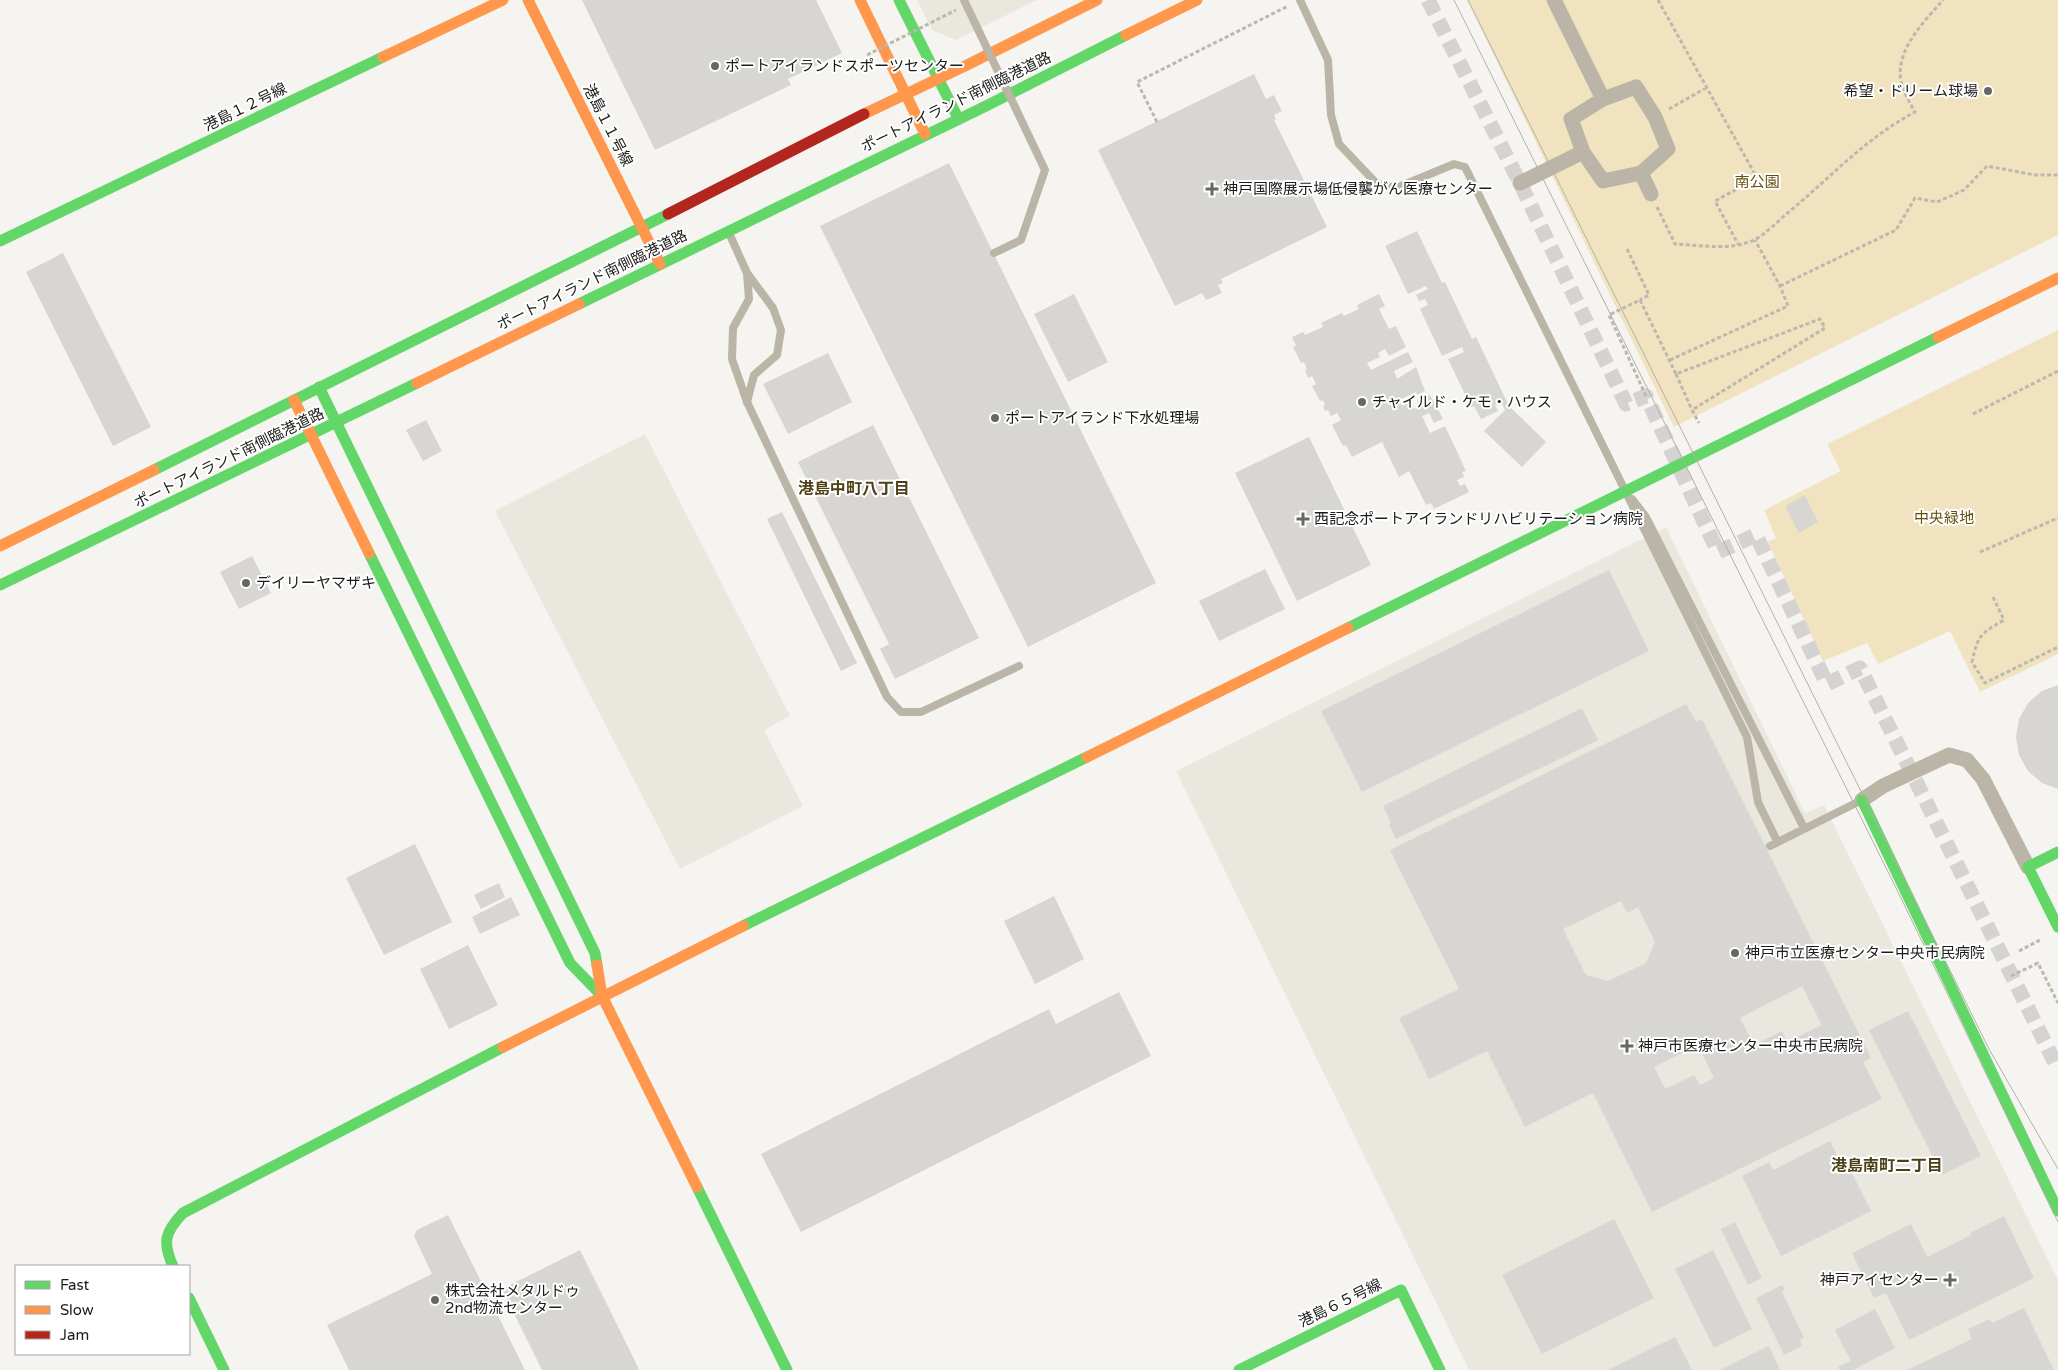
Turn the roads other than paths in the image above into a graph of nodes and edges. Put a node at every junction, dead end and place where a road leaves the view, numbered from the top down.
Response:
1 (503, 0) edge
2 (528, 0) edge
3 (860, 0) edge
4 (898, 0) edge
5 (1097, 0) edge
6 (1197, 0) edge
7 (1300, 0) edge
8 (1554, 0) edge
9 (966, 2) edge
10 (938, 79) junction
11 (905, 94) junction
12 (1603, 99) junction
13 (958, 118) junction
14 (925, 134) junction
15 (1583, 152) junction
16 (1641, 173) junction
17 (1520, 183) dead end
18 (1651, 194) dead end
19 (642, 227) junction
20 (728, 231) junction
21 (0, 241) edge
22 (994, 253) dead end
23 (660, 264) junction
24 (747, 274) junction
25 (2058, 278) edge
26 (319, 387) junction
27 (294, 400) junction
28 (747, 402) junction
29 (337, 422) junction
30 (312, 435) junction
31 (1626, 491) junction
32 (0, 546) edge
33 (0, 585) edge
34 (1019, 666) dead end
35 (1862, 800) junction
36 (1804, 828) junction
37 (2058, 852) edge
38 (2028, 866) junction
39 (2058, 927) edge
40 (602, 996) junction
41 (2058, 1211) edge
42 (172, 1265) edge
43 (190, 1300) edge
44 (224, 1370) edge
45 (787, 1370) edge
46 (1239, 1370) edge
47 (1440, 1370) edge

1 - 21 street, 港島１２号線
2 - 19 street, 港島１１号線
3 - 11 street
4 - 10 street
5 - 10 street, ポートアイランド南側臨港道路
6 - 13 street, ポートアイランド南側臨港道路
7 - 31 lane
8 - 12 street
9 - 22 lane, bridge
10 - 11 street, ポートアイランド南側臨港道路
10 - 13 street
11 - 14 street
11 - 19 street, ポートアイランド南側臨港道路
12 - 15 street
12 - 16 street
13 - 14 street, ポートアイランド南側臨港道路
14 - 20 street, ポートアイランド南側臨港道路
15 - 16 street
15 - 17 street
16 - 18 street
19 - 23 street, 港島１１号線
19 - 26 street, ポートアイランド南側臨港道路
20 - 23 street, ポートアイランド南側臨港道路
20 - 24 lane
23 - 29 street, ポートアイランド南側臨港道路
24 - 28 lane
24 - 28 lane
25 - 31 street
26 - 27 street, ポートアイランド南側臨港道路
26 - 29 street
27 - 30 street
27 - 32 street, ポートアイランド南側臨港道路
28 - 34 lane
29 - 30 street, ポートアイランド南側臨港道路
29 - 40 street
30 - 33 street, ポートアイランド南側臨港道路
30 - 40 street
31 - 36 lane
31 - 36 lane
31 - 40 street
35 - 36 lane
35 - 38 street
35 - 41 street
37 - 38 street
38 - 39 street
40 - 42 street
40 - 45 street
43 - 44 street
46 - 47 street, 港島６５号線

